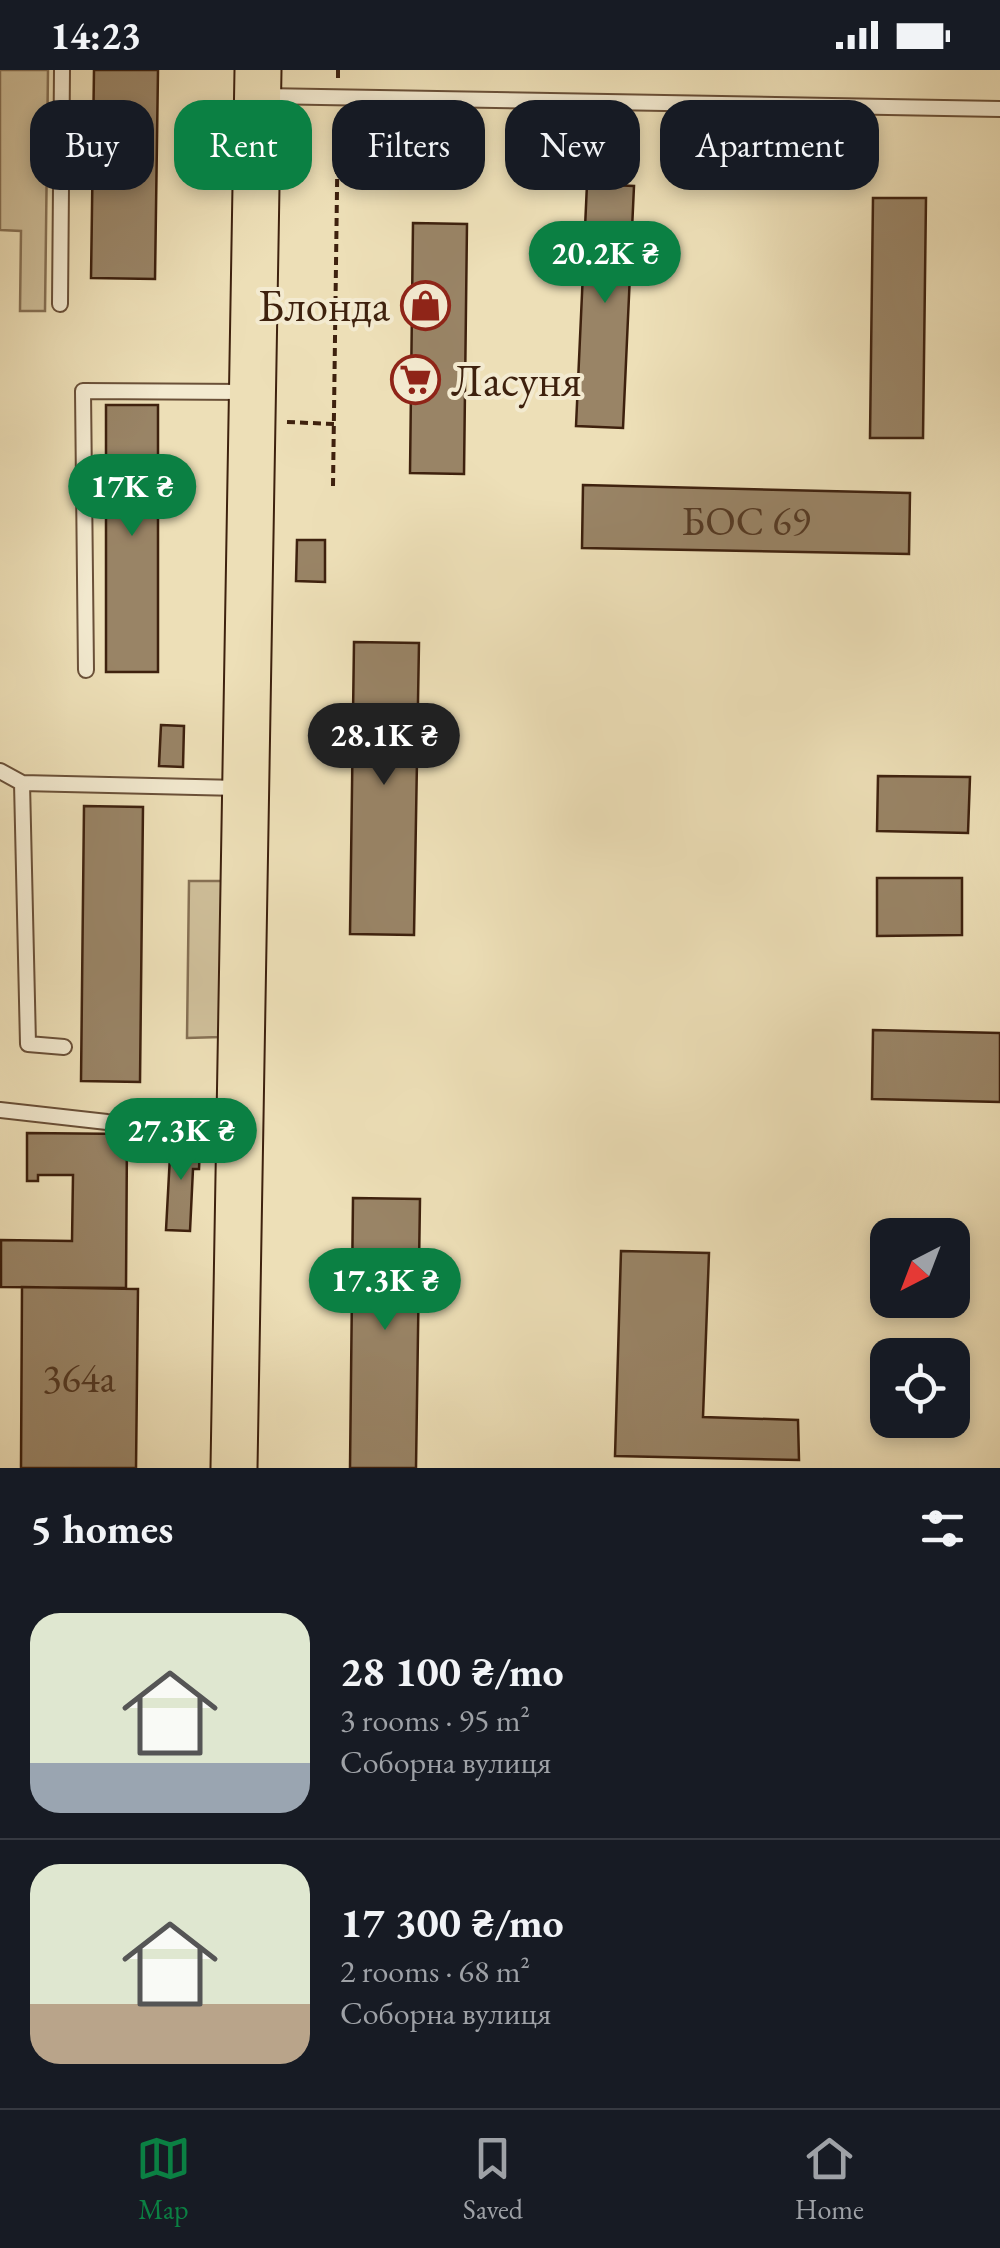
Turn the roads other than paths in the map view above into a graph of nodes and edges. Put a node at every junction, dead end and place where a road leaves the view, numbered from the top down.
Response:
1 (62, 70) edge
2 (258, 83) edge
3 (1000, 109) edge
4 (60, 304) dead end
5 (252, 392) junction
6 (86, 670) dead end
7 (0, 770) edge
8 (22, 784) junction
9 (244, 788) junction
10 (64, 1047) dead end
11 (0, 1110) edge
12 (240, 1126) junction
13 (234, 1468) edge

1 - 4 lane
2 - 3 lane
2 - 5 main road
5 - 6 lane
5 - 9 main road
7 - 8 lane
8 - 9 lane
8 - 10 lane
9 - 12 main road
11 - 12 lane
12 - 13 main road

